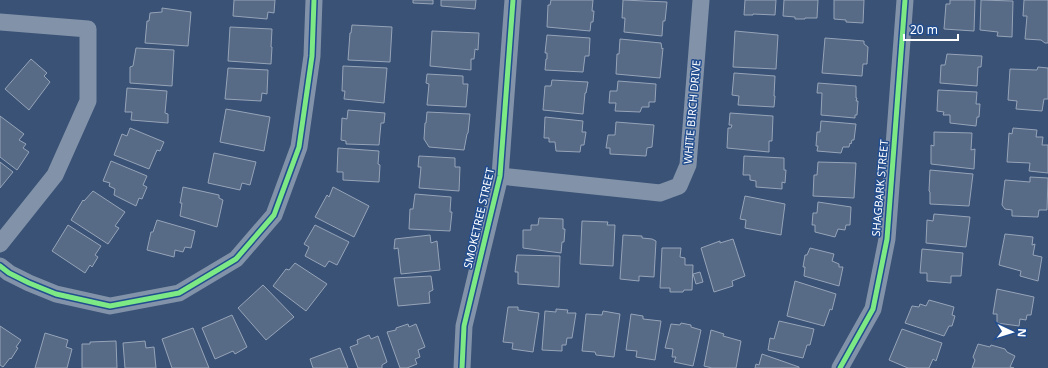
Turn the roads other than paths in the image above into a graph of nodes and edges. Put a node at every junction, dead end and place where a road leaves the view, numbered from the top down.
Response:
1 (314, 0) edge
2 (513, 0) edge
3 (702, 0) edge
4 (905, 0) edge
5 (0, 22) edge
6 (500, 176) junction
7 (0, 244) edge
8 (0, 266) edge
9 (462, 368) edge
10 (840, 368) edge

1 - 8 street
2 - 6 street, SMOKETREE STREET
3 - 6 street, WHITE BIRCH DRIVE
4 - 10 street, SHAGBARK STREET
5 - 7 street
6 - 9 street, SMOKETREE STREET

